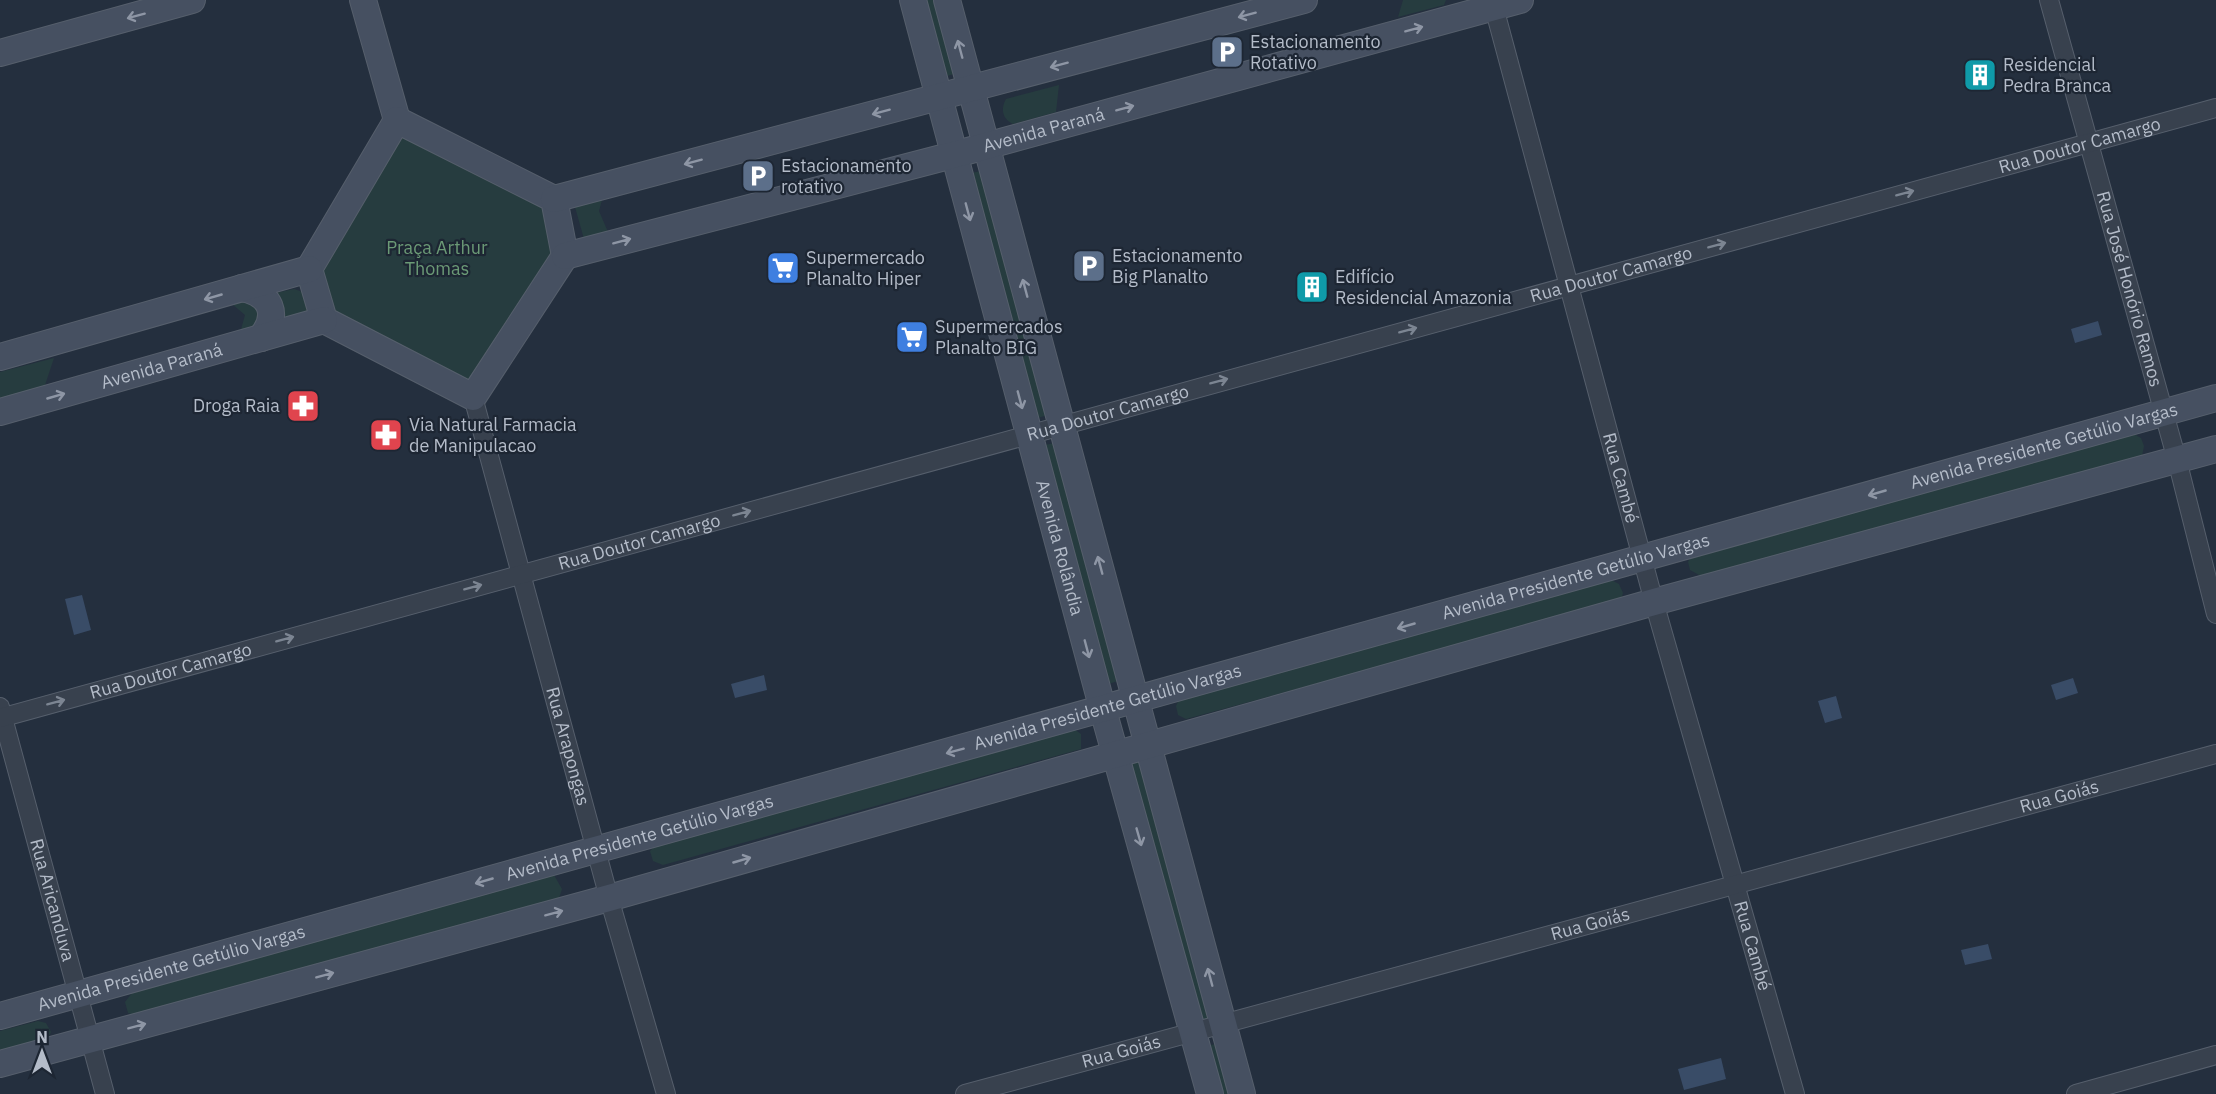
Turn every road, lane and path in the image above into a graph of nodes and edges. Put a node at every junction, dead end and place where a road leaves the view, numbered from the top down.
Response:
1 (192, 0) edge
2 (363, 0) edge
3 (913, 0) edge
4 (947, 0) edge
5 (1304, 0) edge
6 (1520, 0) edge
7 (2049, 0) edge
8 (1493, 4) edge
9 (0, 53) edge
10 (971, 89) junction
11 (938, 96) junction
12 (2216, 108) edge
13 (397, 120) junction
14 (2089, 143) junction
15 (987, 146) junction
16 (953, 155) junction
17 (554, 199) junction
18 (565, 256) junction
19 (309, 269) junction
20 (1568, 286) junction
21 (242, 288) junction
22 (324, 320) junction
23 (261, 338) junction
24 (0, 357) edge
25 (473, 397) junction
26 (2216, 398) edge
27 (2, 410) edge
28 (2163, 412) junction
29 (1062, 425) junction
30 (1029, 433) junction
31 (2216, 449) edge
32 (2177, 460) junction
33 (1644, 560) junction
34 (523, 574) junction
35 (1654, 602) junction
36 (2216, 614) edge
37 (1137, 700) junction
38 (1103, 710) junction
39 (1, 713) edge
40 (1149, 746) junction
41 (1116, 754) junction
42 (2216, 754) edge
43 (596, 849) junction
44 (1736, 884) junction
45 (609, 898) junction
46 (78, 995) junction
47 (0, 1016) edge
48 (1222, 1024) junction
49 (1194, 1032) junction
50 (90, 1038) junction
51 (2216, 1054) edge
52 (0, 1064) edge
53 (105, 1094) edge
54 (666, 1094) edge
55 (965, 1094) edge
56 (1210, 1094) edge
57 (1242, 1094) edge
58 (1795, 1094) edge
59 (2076, 1094) edge

1 -> 9 street
2 - 13 street
3 - 11 street, Avenida Rolândia
10 -> 4 street, Avenida Rolândia
5 -> 10 street
6 - 8 street, Avenida Paraná
7 - 14 street, Rua José Honório Ramos
15 -> 8 street, Avenida Paraná
8 - 20 street, Rua Cambé
10 - 11 street
10 - 15 street, Avenida Rolândia
11 - 16 street, Avenida Rolândia
11 -> 17 street
12 - 14 street, Rua Doutor Camargo
13 - 17 street
13 - 19 street
20 -> 14 street, Rua Doutor Camargo
14 - 28 street, Rua José Honório Ramos
15 - 16 street, Avenida Paraná
29 -> 15 street, Avenida Rolândia
18 -> 16 street, Avenida Paraná
16 -> 30 street, Avenida Rolândia
17 - 18 street
18 - 25 street
19 - 21 street
19 - 22 street
29 -> 20 street, Rua Doutor Camargo
20 - 33 street, Rua Cambé
21 - 23 street
21 -> 24 street
22 - 23 street, Avenida Paraná
22 - 25 street
27 -> 23 street, Avenida Paraná
25 - 34 street, Rua Arapongas
26 - 28 street, Avenida Presidente Getúlio Vargas
28 - 32 street, Rua José Honório Ramos
28 -> 33 street, Avenida Presidente Getúlio Vargas
29 - 30 street, Rua Doutor Camargo
37 -> 29 street, Avenida Rolândia
34 -> 30 street, Rua Doutor Camargo
30 -> 38 street, Avenida Rolândia
31 - 32 street
32 - 35 street
32 - 36 street, Rua José Honório Ramos
33 - 35 street, Rua Cambé
33 -> 37 street, Avenida Presidente Getúlio Vargas
39 -> 34 street, Rua Doutor Camargo
34 - 43 street, Rua Arapongas
35 - 40 street
35 - 44 street, Rua Cambé
37 - 38 street, Avenida Presidente Getúlio Vargas
37 - 40 street, Avenida Rolândia
38 - 41 street, Avenida Rolândia
38 -> 43 street, Avenida Presidente Getúlio Vargas
39 - 46 street, Rua Aricanduva
40 - 41 street
48 -> 40 street, Avenida Rolândia
45 -> 41 street
41 -> 49 street, Avenida Rolândia
42 - 44 street, Rua Goiás
43 - 45 street, Rua Arapongas
43 -> 46 street, Avenida Presidente Getúlio Vargas
44 - 48 street, Rua Goiás
44 - 58 street, Rua Cambé
50 -> 45 street
45 - 54 street, Rua Arapongas
46 - 47 street, Avenida Presidente Getúlio Vargas
46 - 50 street, Rua Aricanduva
48 - 49 street, Rua Goiás
48 - 57 street, Avenida Rolândia
49 - 55 street, Rua Goiás
49 - 56 street, Avenida Rolândia
50 - 52 street
50 - 53 street, Rua Aricanduva
51 - 59 street

